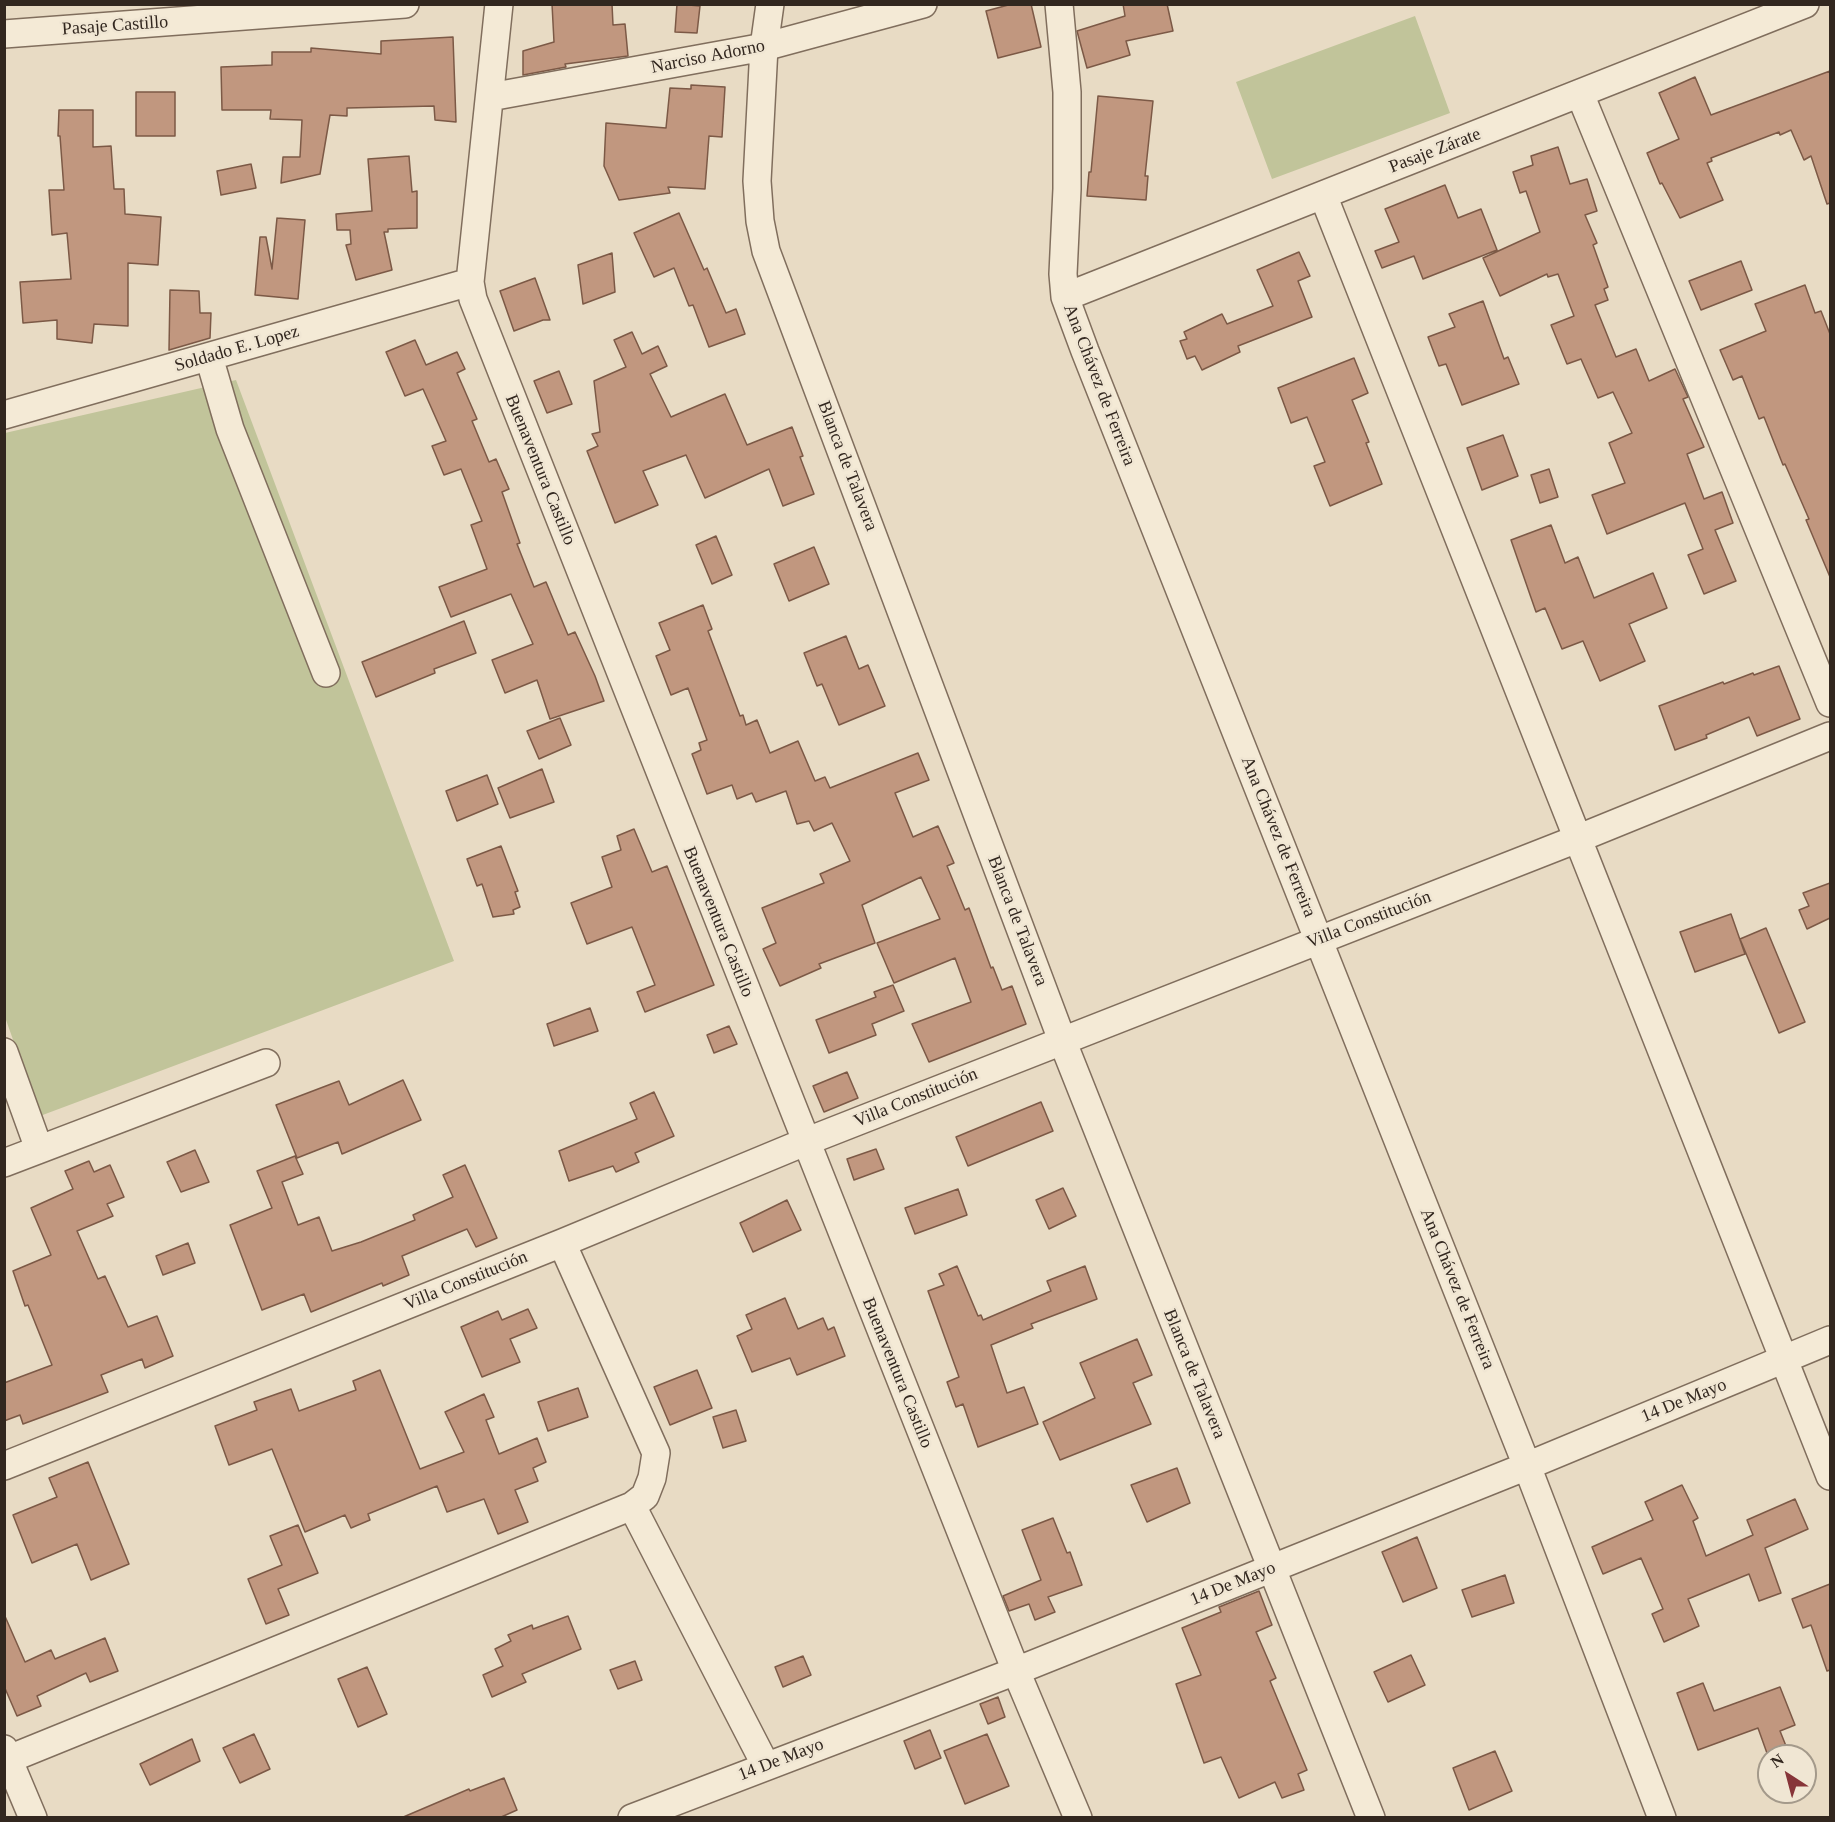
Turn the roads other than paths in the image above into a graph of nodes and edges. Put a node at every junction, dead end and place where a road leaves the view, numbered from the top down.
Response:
1 (405, 4) edge
2 (499, 4) edge
3 (770, 4) edge
4 (923, 4) edge
5 (1059, 4) edge
6 (1805, 4) edge
7 (4, 34) edge
8 (764, 47) junction
9 (1580, 94) junction
10 (490, 98) junction
11 (1323, 195) junction
12 (470, 282) junction
13 (1065, 297) junction
14 (209, 357) junction
15 (4, 416) edge
16 (326, 673) dead end
17 (1830, 703) edge
18 (1830, 736) edge
19 (1577, 839) junction
20 (1319, 939) junction
21 (1062, 1040) junction
22 (4, 1052) edge
23 (266, 1063) dead end
24 (805, 1142) junction
25 (39, 1149) junction
26 (4, 1162) edge
27 (562, 1243) junction
28 (1830, 1340) edge
29 (1784, 1360) junction
30 (4, 1466) edge
31 (1527, 1466) junction
32 (1830, 1476) edge
33 (632, 1506) junction
34 (1271, 1569) junction
35 (1016, 1671) junction
36 (7, 1754) edge
37 (766, 1766) junction
38 (33, 1818) edge
39 (632, 1818) edge
40 (1078, 1818) edge
41 (1371, 1818) edge
42 (1662, 1818) edge

1 - 7 street, Pasaje Castillo
2 - 10 street, Buenaventura Castillo
3 - 8 street, Blanca de Talavera
4 - 8 street, Narciso Adorno
5 - 13 street, Ana Chávez de Ferreira
6 - 9 street, Pasaje Zárate
8 - 10 street, Narciso Adorno
8 - 21 street, Blanca de Talavera
9 - 11 street, Pasaje Zárate
9 - 17 street
10 - 12 street, Buenaventura Castillo
11 - 13 street, Pasaje Zárate
11 - 19 street
12 - 14 street, Soldado E. Lopez
12 - 24 street, Buenaventura Castillo
13 - 20 street, Ana Chávez de Ferreira
14 - 15 street, Soldado E. Lopez
14 - 16 street
18 - 19 street, Villa Constitución
19 - 20 street, Villa Constitución
19 - 29 street
20 - 21 street, Villa Constitución
20 - 31 street, Ana Chávez de Ferreira
21 - 24 street, Villa Constitución
21 - 34 street, Blanca de Talavera
22 - 25 street
23 - 25 street
24 - 27 street, Villa Constitución
24 - 35 street, Buenaventura Castillo
25 - 26 street
27 - 30 street, Villa Constitución
27 - 33 street
28 - 29 street, 14 De Mayo
29 - 31 street, 14 De Mayo
29 - 32 street
31 - 34 street, 14 De Mayo
31 - 42 street, Ana Chávez de Ferreira
33 - 36 street
33 - 37 street
34 - 35 street, 14 De Mayo
34 - 41 street, Blanca de Talavera
35 - 37 street, 14 De Mayo
35 - 40 street, Buenaventura Castillo
36 - 38 street
37 - 39 street, 14 De Mayo

